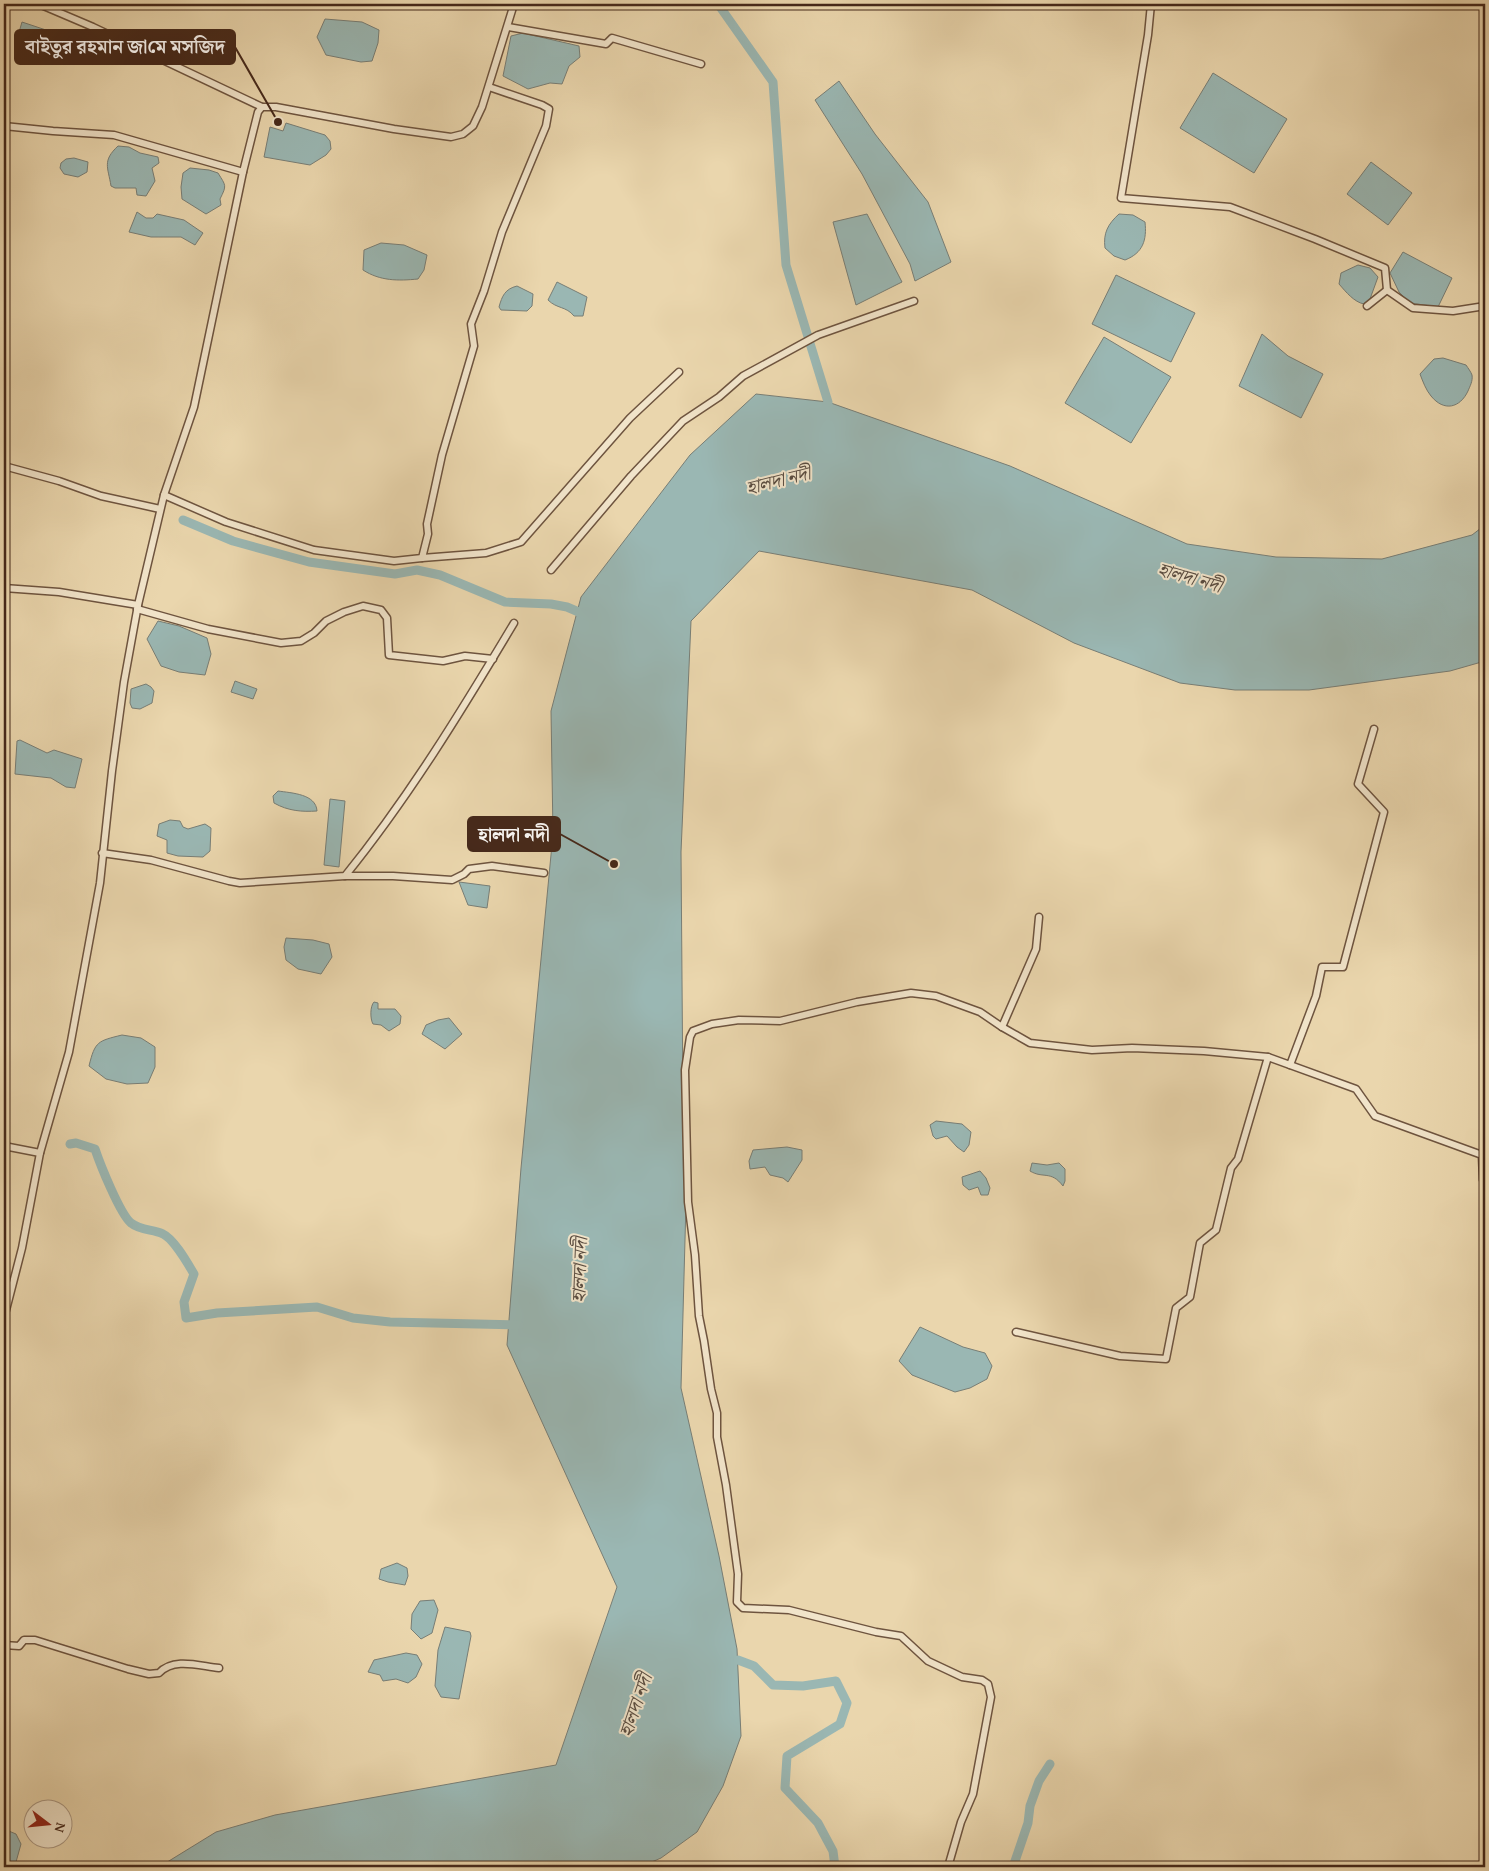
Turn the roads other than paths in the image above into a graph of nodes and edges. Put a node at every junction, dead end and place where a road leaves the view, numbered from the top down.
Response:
1 (39, 4) edge
2 (514, 4) edge
3 (1151, 4) edge
4 (508, 27) junction
5 (701, 64) dead end
6 (489, 87) junction
7 (262, 107) junction
8 (4, 126) edge
9 (243, 172) junction
10 (1387, 290) junction
11 (914, 301) dead end
12 (1367, 306) dead end
13 (1485, 306) edge
14 (679, 372) dead end
15 (4, 466) edge
16 (164, 495) junction
17 (160, 509) junction
18 (422, 558) junction
19 (551, 570) dead end
20 (4, 588) edge
21 (138, 607) junction
22 (514, 623) dead end
23 (493, 659) junction
24 (1374, 730) dead end
25 (102, 853) junction
26 (544, 873) dead end
27 (345, 876) junction
28 (1040, 917) dead end
29 (1002, 1028) junction
30 (1268, 1057) junction
31 (1290, 1065) junction
32 (4, 1146) edge
33 (40, 1153) junction
34 (1485, 1181) edge
35 (4, 1318) edge
36 (1016, 1332) dead end
37 (4, 1645) edge
38 (219, 1668) dead end
39 (948, 1867) edge

1 - 7 street
2 - 4 street
3 - 10 street
4 - 5 street
4 - 6 street
6 - 7 street
6 - 18 street
7 - 9 street
8 - 9 street
9 - 16 street
10 - 12 street
10 - 13 street
11 - 19 street
14 - 18 street
15 - 17 street
16 - 17 street
16 - 18 street
17 - 21 street
20 - 21 street
21 - 23 street
21 - 25 street
22 - 23 street
23 - 27 street
24 - 31 street
25 - 27 street
25 - 33 street
26 - 27 street
28 - 29 street
29 - 30 street
29 - 39 street
30 - 31 street
30 - 36 street
31 - 34 street
32 - 33 street
33 - 35 street
37 - 38 street

